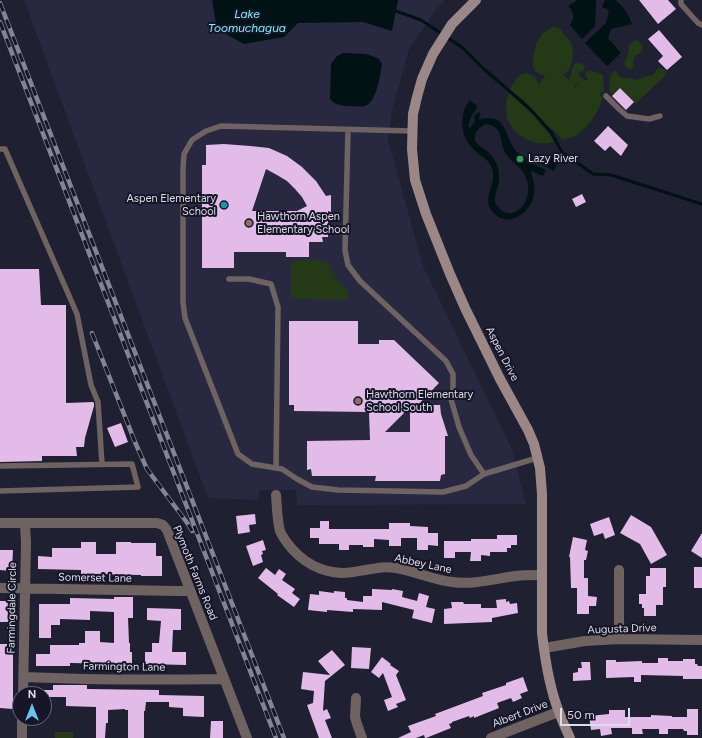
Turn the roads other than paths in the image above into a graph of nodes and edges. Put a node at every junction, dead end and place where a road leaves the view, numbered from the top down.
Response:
1 (476, 0) edge
2 (681, 0) edge
3 (702, 25) edge
4 (606, 96) dead end
5 (660, 116) dead end
6 (348, 130) junction
7 (412, 132) junction
8 (0, 149) edge
9 (228, 279) dead end
10 (537, 458) junction
11 (102, 464) junction
12 (0, 466) edge
13 (276, 468) junction
14 (484, 474) junction
15 (0, 491) edge
16 (276, 495) dead end
17 (0, 523) edge
18 (25, 523) junction
19 (619, 570) dead end
20 (542, 575) junction
21 (0, 588) edge
22 (25, 588) junction
23 (190, 590) junction
24 (619, 639) junction
25 (702, 640) edge
26 (544, 648) junction
27 (24, 676) junction
28 (224, 679) junction
29 (23, 686) edge
30 (356, 698) dead end
31 (558, 712) junction
32 (22, 726) edge
33 (22, 738) edge
34 (247, 738) edge
35 (362, 738) edge
36 (491, 738) edge
37 (570, 738) edge

1 - 7 street, Aspen Drive
2 - 3 lane
4 - 5 lane
6 - 7 lane
6 - 13 lane
6 - 14 lane
7 - 10 street, Aspen Drive
8 - 11 lane
9 - 13 lane
10 - 14 lane
10 - 20 street, Aspen Drive
11 - 12 lane
11 - 15 lane
13 - 14 lane
16 - 20 street, Abbey Lane
17 - 18 street, Plymoth Farms Road
18 - 22 street, Farmingdale Circle
18 - 23 street, Plymoth Farms Road
19 - 24 street
20 - 26 street, Aspen Drive
21 - 22 street, Somerset Lane
22 - 23 street, Somerset Lane
22 - 27 street, Farmingdale Circle
23 - 28 street, Plymoth Farms Road
24 - 25 street, Augusta Drive
24 - 26 street, Augusta Drive
26 - 31 street, Aspen Drive
27 - 28 street, Farmington Lane
27 - 29 street, Farmingdale Circle
28 - 34 street, Plymoth Farms Road
30 - 35 street
31 - 36 street, Albert Drive
31 - 37 street, Aspen Drive
32 - 33 street

